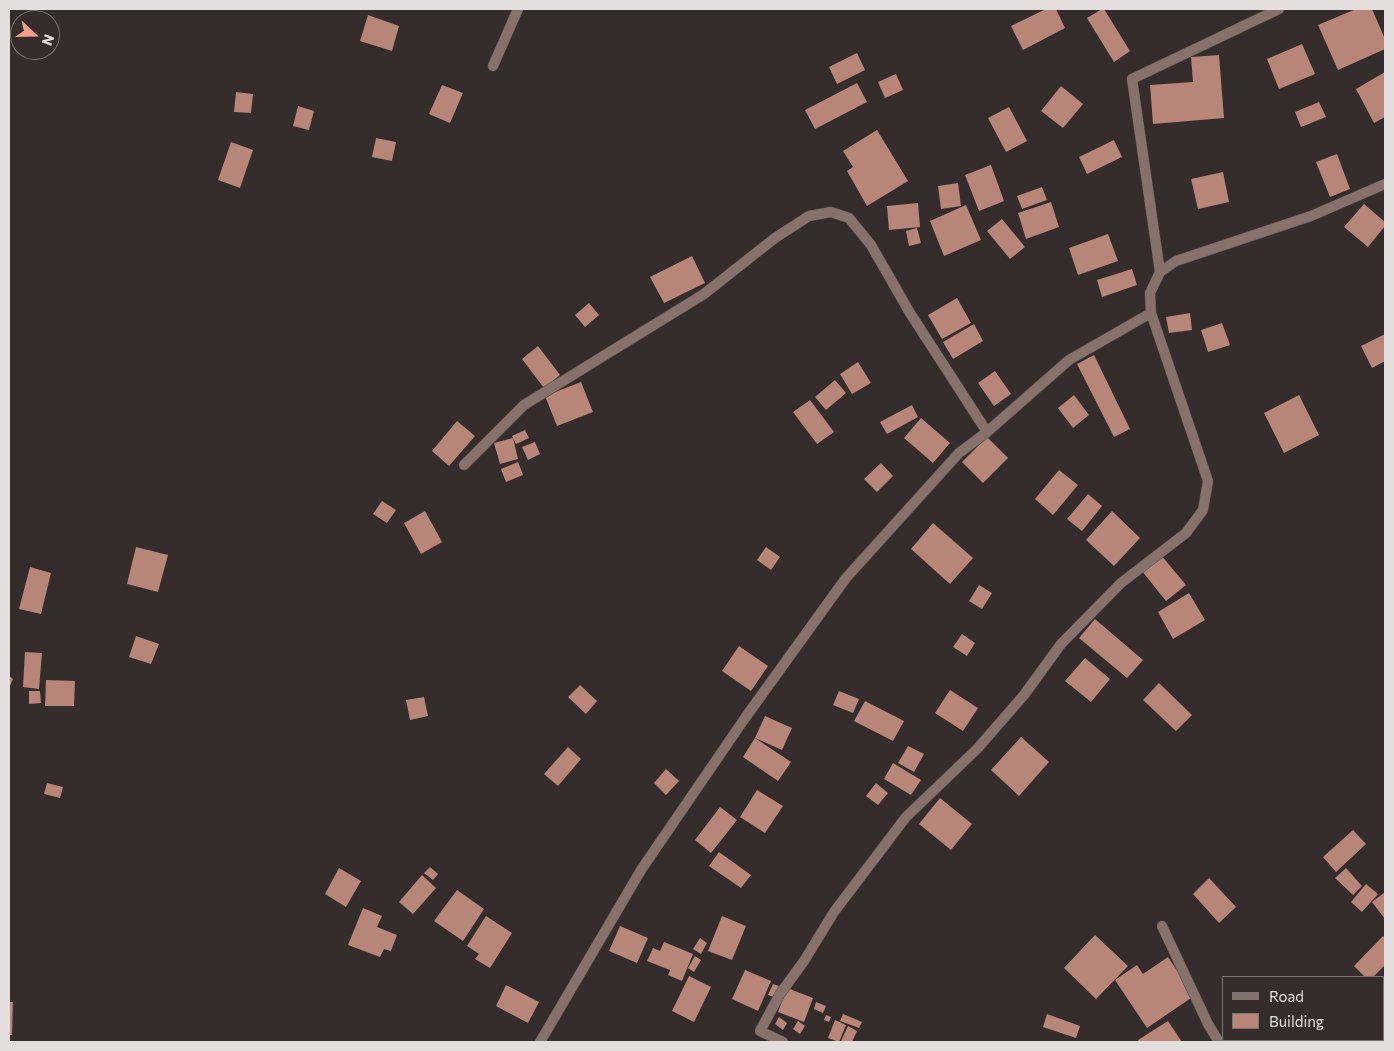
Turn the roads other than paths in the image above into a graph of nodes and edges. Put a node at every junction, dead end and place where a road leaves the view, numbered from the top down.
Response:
1 (518, 9) edge
2 (1279, 9) edge
3 (494, 66) dead end
4 (1385, 184) edge
5 (1160, 272) junction
6 (1151, 313) junction
7 (987, 432) junction
8 (464, 465) dead end
9 (1162, 926) dead end
10 (540, 1042) edge
11 (782, 1042) edge
12 (1219, 1042) edge

1 - 3 street
2 - 5 street
4 - 5 street
5 - 6 street
6 - 7 street
6 - 11 street
7 - 8 street
7 - 10 street
9 - 12 street

